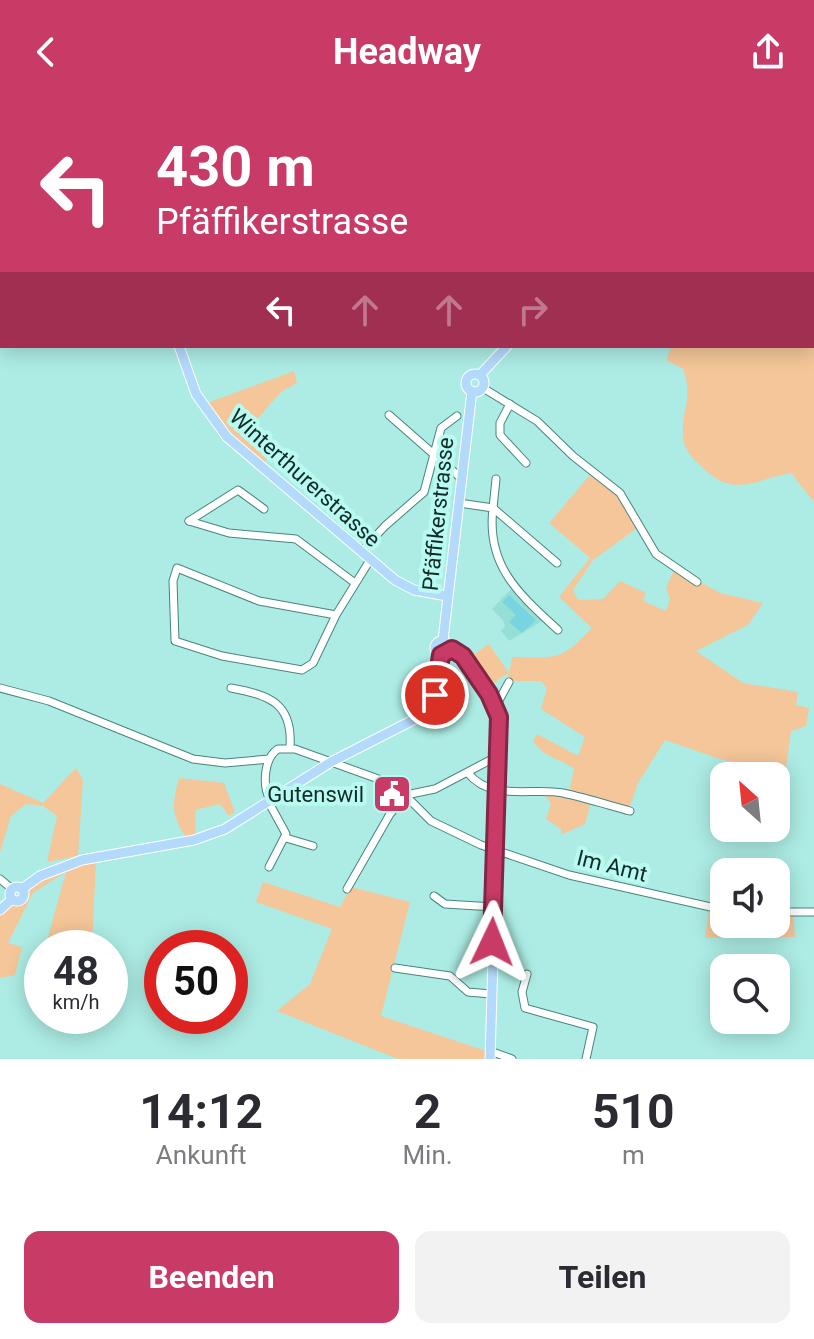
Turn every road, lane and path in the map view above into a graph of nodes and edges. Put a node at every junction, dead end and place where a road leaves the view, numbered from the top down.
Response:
1 (180, 348) edge
2 (505, 348) edge
3 (480, 375) junction
4 (483, 388) junction
5 (472, 391) junction
6 (510, 404) junction
7 (389, 415) dead end
8 (457, 416) dead end
9 (434, 456) junction
10 (526, 463) dead end
11 (462, 479) junction
12 (496, 479) dead end
13 (459, 503) junction
14 (493, 508) junction
15 (264, 509) dead end
16 (361, 552) junction
17 (370, 560) junction
18 (557, 563) dead end
19 (697, 582) dead end
20 (355, 583) junction
21 (447, 596) junction
22 (336, 615) junction
23 (558, 630) dead end
24 (444, 648) junction
25 (509, 682) dead end
26 (0, 688) edge
27 (231, 688) dead end
28 (496, 706) junction
29 (290, 747) junction
30 (494, 758) junction
31 (269, 759) junction
32 (331, 762) junction
33 (468, 773) junction
34 (494, 788) junction
35 (406, 795) junction
36 (269, 800) junction
37 (630, 811) dead end
38 (286, 838) junction
39 (313, 846) dead end
40 (494, 848) junction
41 (269, 867) dead end
42 (0, 879) edge
43 (347, 889) dead end
44 (15, 892) junction
45 (434, 896) dead end
46 (494, 907) junction
47 (710, 907) edge
48 (0, 910) edge
49 (790, 912) edge
50 (814, 912) edge
51 (395, 968) dead end
52 (527, 974) dead end
53 (491, 994) junction
54 (490, 1055) edge
55 (512, 1059) edge
56 (586, 1059) edge

1 - 16 main road, Winterthurerstrasse
2 - 3 main road, Pfäffikerstrasse
3 - 4 main road
3 - 5 main road, Pfäffikerstrasse
4 - 5 main road
4 - 6 street
5 - 11 main road, Pfäffikerstrasse
6 - 10 street
6 - 19 street
7 - 9 street
8 - 9 street
9 - 11 street
9 - 16 street
11 - 13 main road, Pfäffikerstrasse
12 - 14 street
13 - 14 street
13 - 21 main road, Pfäffikerstrasse
14 - 18 street
14 - 23 street
15 - 20 street
16 - 17 main road, Winterthurerstrasse
17 - 20 street
17 - 21 main road, Winterthurerstrasse
20 - 22 street
21 - 24 main road, Pfäffikerstrasse
22 - 22 street
24 - 28 main road
24 - 32 main road, Pfäffikerstrasse
25 - 28 street
26 - 31 street
27 - 29 street
28 - 30 main road
29 - 31 street
29 - 32 street, Im Amt
30 - 33 street
30 - 34 main road
31 - 36 street
32 - 35 street, Im Amt
32 - 36 main road, Pfäffikerstrasse
33 - 34 street
33 - 35 street
34 - 37 street
34 - 40 main road
35 - 40 street, Im Amt
35 - 43 street
36 - 38 street
36 - 44 main road, Pfäffikerstrasse
38 - 39 street
38 - 41 street
40 - 46 main road
40 - 47 street, Im Amt
42 - 44 street
44 - 48 main road, Pfäffikerstrasse
45 - 46 street
46 - 53 main road
49 - 50 street
51 - 53 street
52 - 56 street
53 - 54 main road
54 - 55 street

